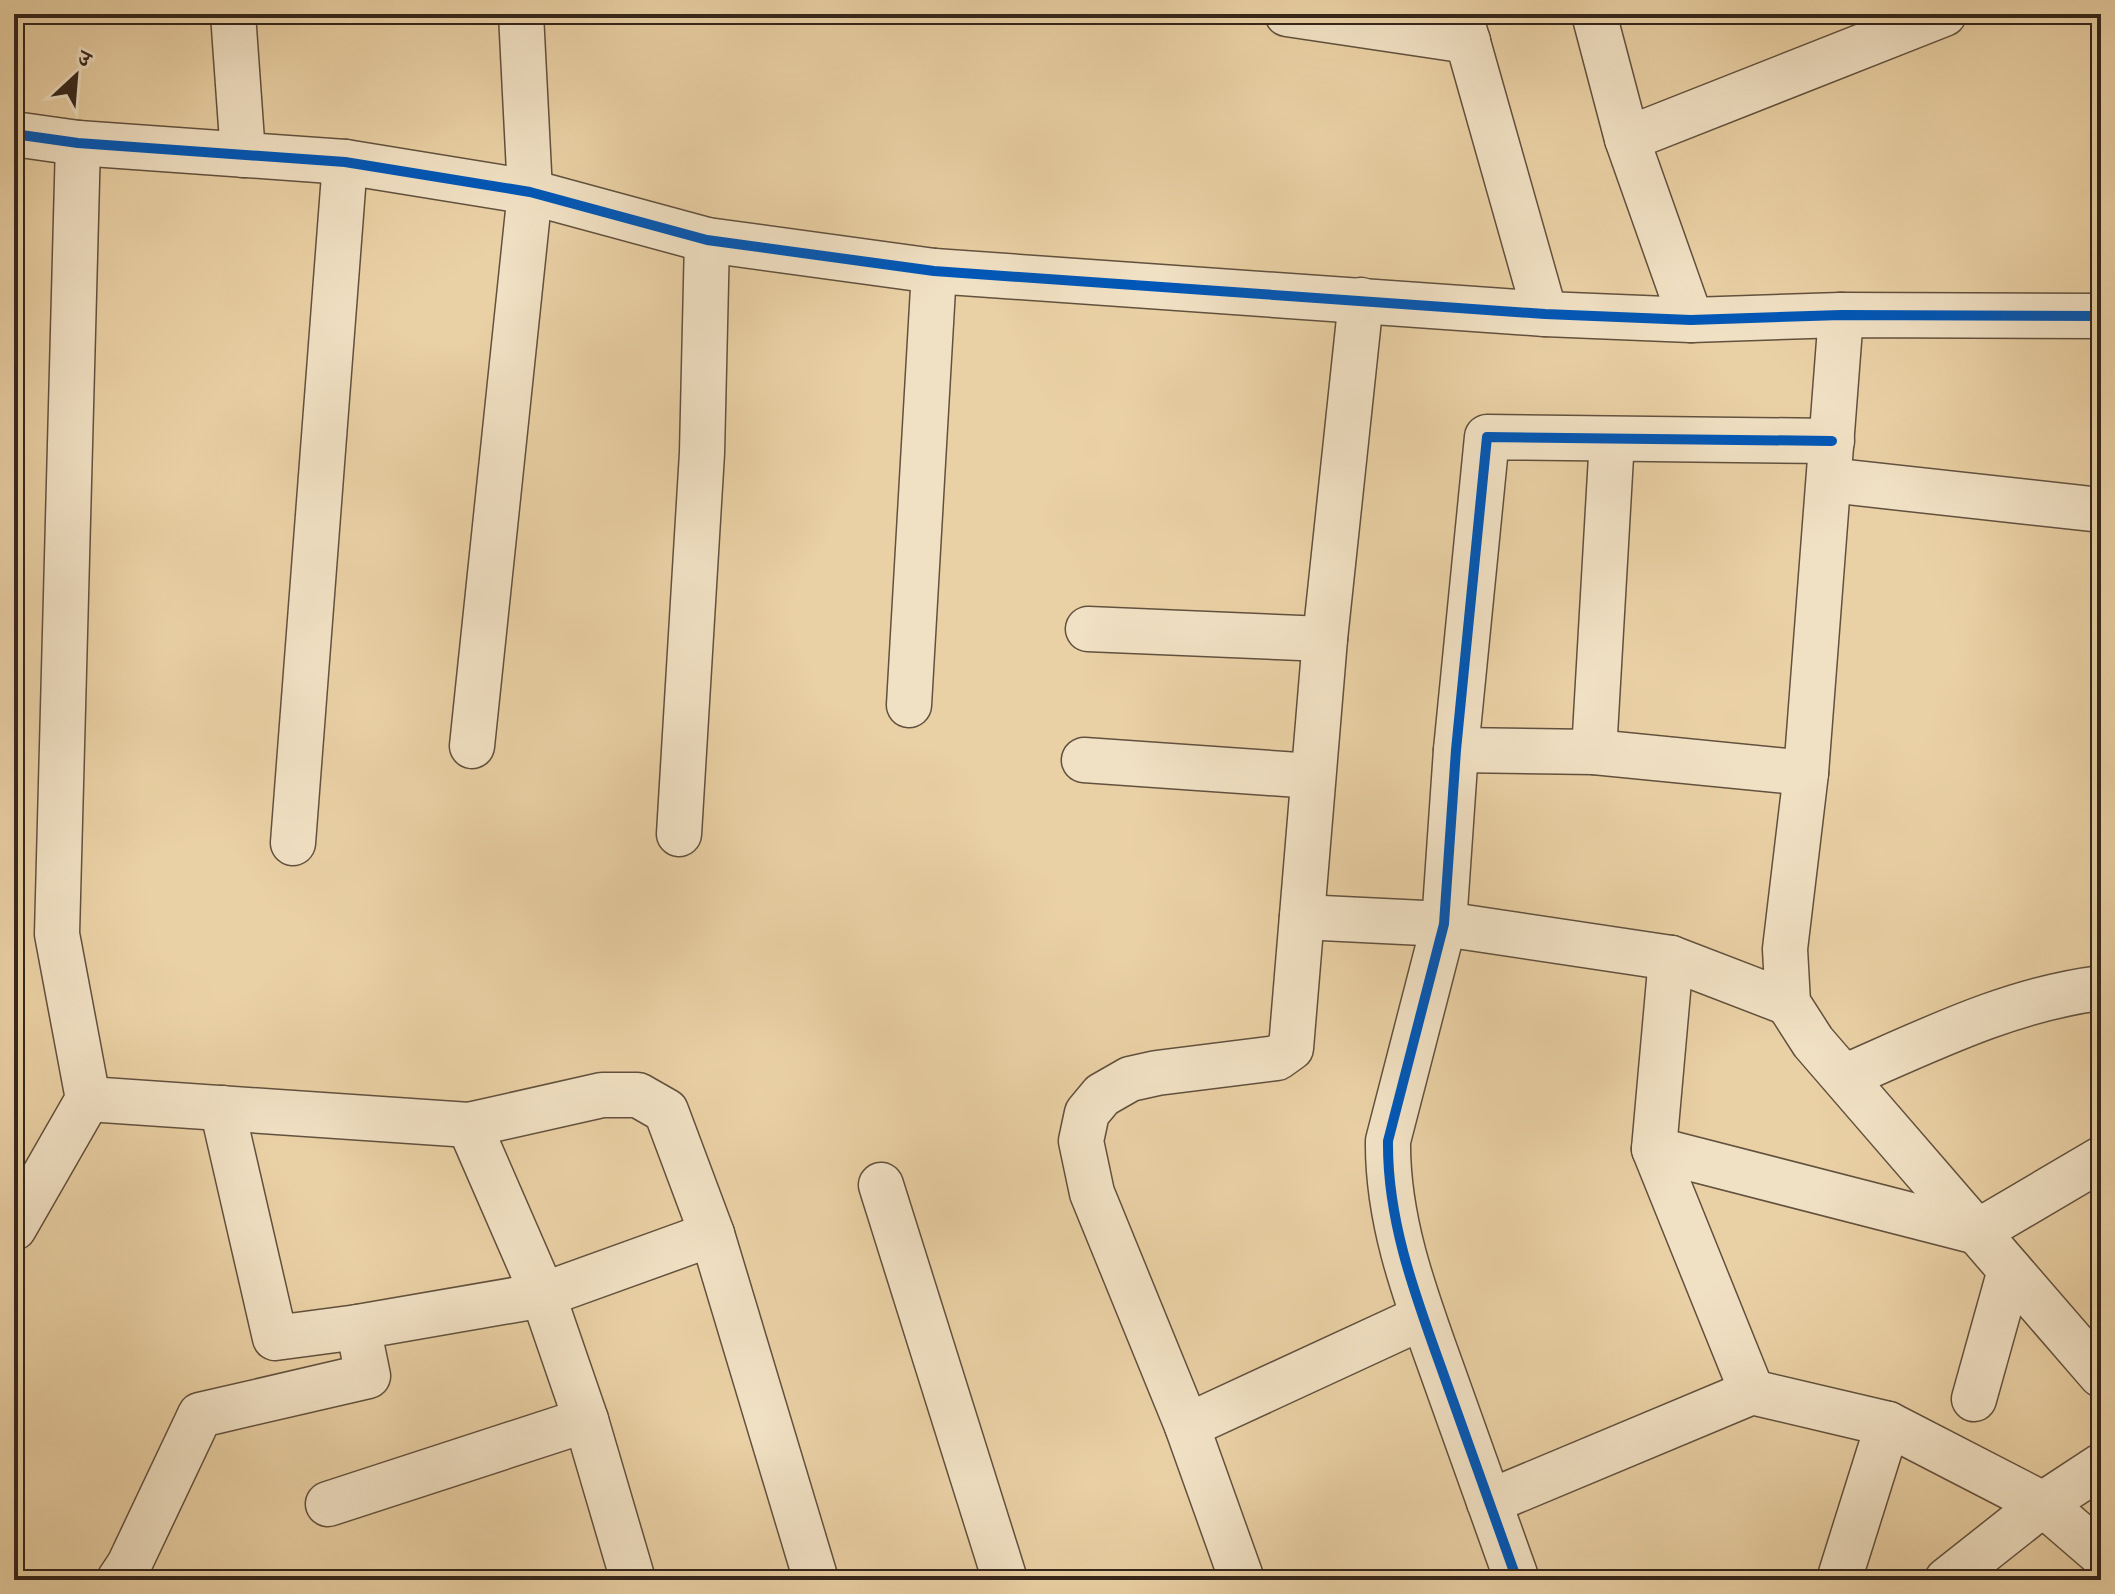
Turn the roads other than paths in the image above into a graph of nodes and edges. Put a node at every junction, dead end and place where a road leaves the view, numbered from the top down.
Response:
1 (233, 14) edge
2 (521, 14) edge
3 (1287, 14) edge
4 (1594, 14) edge
5 (1944, 14) edge
6 (1464, 28) edge
7 (14, 134) edge
8 (1627, 139) junction
9 (78, 143) junction
10 (243, 155) junction
11 (345, 162) junction
12 (530, 192) junction
13 (707, 240) junction
14 (934, 271) junction
15 (1361, 300) junction
16 (1545, 314) junction
17 (1841, 315) junction
18 (2101, 316) edge
19 (1691, 320) junction
20 (1612, 439) junction
21 (1830, 460) junction
22 (2101, 510) edge
23 (1088, 629) dead end
24 (1325, 639) junction
25 (909, 705) dead end
26 (472, 746) dead end
27 (1456, 750) junction
28 (1594, 752) junction
29 (1084, 760) dead end
30 (1806, 773) junction
31 (1313, 776) junction
32 (679, 834) dead end
33 (293, 843) dead end
34 (1302, 917) junction
35 (1444, 924) junction
36 (1671, 958) junction
37 (2101, 988) edge
38 (1788, 1003) junction
39 (1844, 1077) junction
40 (88, 1099) junction
41 (222, 1108) junction
42 (469, 1125) junction
43 (1654, 1149) junction
44 (2101, 1159) edge
45 (881, 1185) dead end
46 (14, 1228) edge
47 (1977, 1232) junction
48 (712, 1234) junction
49 (2010, 1270) junction
50 (543, 1295) junction
51 (1423, 1317) junction
52 (358, 1327) junction
53 (2101, 1375) edge
54 (1752, 1392) junction
55 (1974, 1399) dead end
56 (586, 1420) junction
57 (1888, 1424) junction
58 (1187, 1426) junction
59 (2101, 1466) edge
60 (1489, 1502) junction
61 (328, 1504) dead end
62 (2043, 1504) junction
63 (2101, 1554) edge
64 (119, 1580) edge
65 (633, 1580) edge
66 (816, 1580) edge
67 (1005, 1580) edge
68 (1242, 1580) edge
69 (1517, 1580) edge
70 (1839, 1580) edge
71 (1947, 1580) edge

1 - 10 street
2 - 12 street
3 - 6 street
4 - 8 street
5 - 8 street
6 - 16 street
7 - 9 street
8 - 19 street
9 - 10 street
9 - 40 street
10 - 11 street
11 - 12 street
11 - 33 street
12 - 13 street
12 - 26 street
13 - 14 street
13 - 32 street
14 - 15 street
14 - 25 street
15 - 16 street
15 - 24 street
16 - 19 street
17 - 18 street
17 - 19 street
17 - 21 street
20 - 21 street
20 - 27 street
20 - 28 street
21 - 22 street
21 - 30 street
23 - 24 street
24 - 31 street
27 - 28 street
27 - 35 street
28 - 30 street
29 - 31 street
30 - 38 street
31 - 34 street
34 - 35 street
34 - 58 street
35 - 36 street
35 - 51 street
36 - 38 street
36 - 43 street
37 - 39 street
38 - 39 street
39 - 47 street
40 - 41 street
40 - 46 street
41 - 42 street
41 - 52 street
42 - 48 street
42 - 50 street
43 - 47 street
43 - 54 street
44 - 47 street
45 - 67 street
47 - 49 street
48 - 50 street
48 - 66 street
49 - 53 street
49 - 55 street
50 - 52 street
50 - 56 street
51 - 58 street
51 - 60 street
52 - 64 street
54 - 57 street
54 - 60 street
56 - 61 street
56 - 65 street
57 - 62 street
57 - 70 street
58 - 68 street
59 - 62 street
60 - 69 street
62 - 63 street
62 - 71 street

